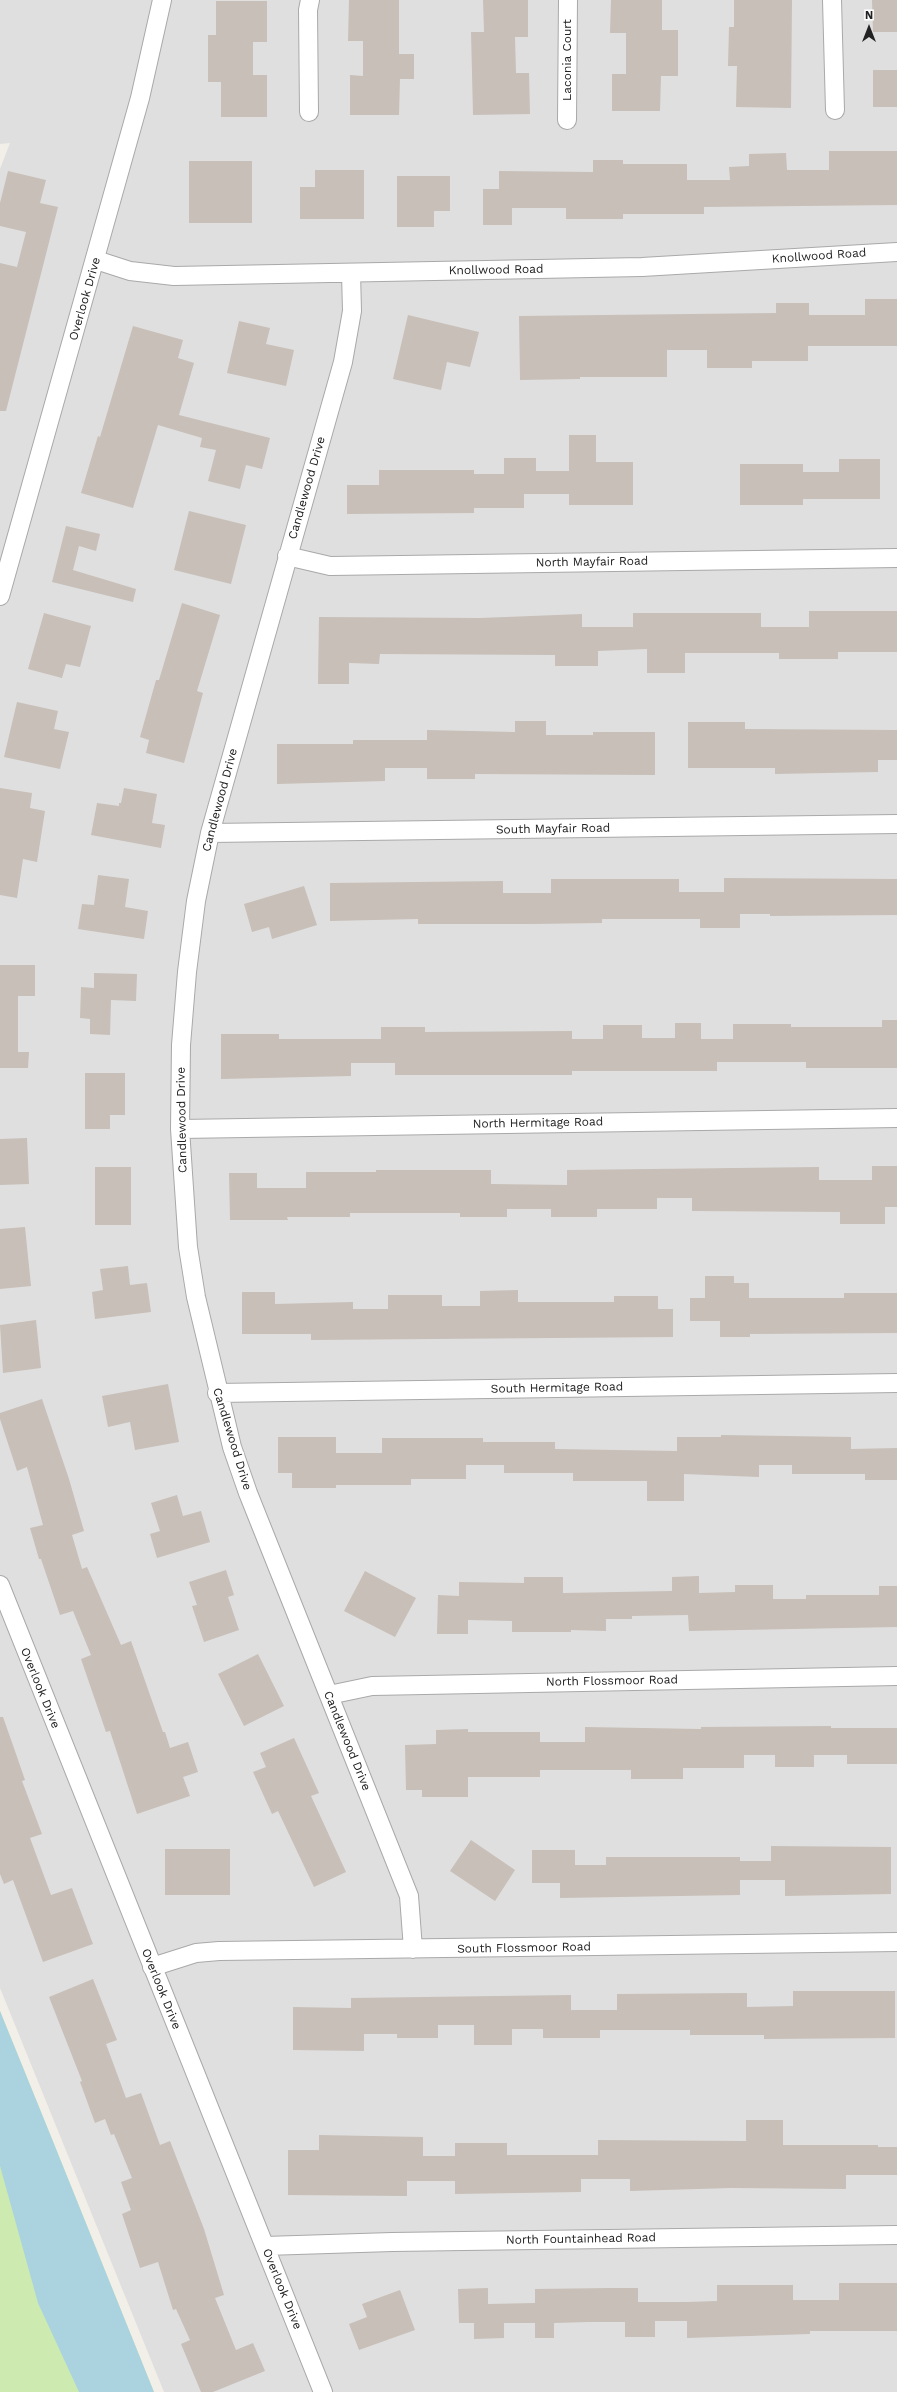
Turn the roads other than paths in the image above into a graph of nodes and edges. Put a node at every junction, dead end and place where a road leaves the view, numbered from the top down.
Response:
1 (162, 0) edge
2 (310, 0) edge
3 (568, 0) edge
4 (832, 0) edge
5 (835, 110) dead end
6 (309, 112) dead end
7 (567, 120) dead end
8 (897, 252) edge
9 (96, 260) junction
10 (351, 273) junction
11 (287, 556) junction
12 (897, 558) edge
13 (0, 596) edge
14 (897, 824) edge
15 (210, 833) junction
16 (897, 1118) edge
17 (180, 1128) junction
18 (897, 1383) edge
19 (217, 1393) junction
20 (0, 1585) edge
21 (897, 1676) edge
22 (329, 1695) junction
23 (897, 1942) edge
24 (413, 1950) junction
25 (152, 1967) junction
26 (897, 2235) edge
27 (265, 2246) junction
28 (323, 2392) edge

1 - 9 street, Overlook Drive
2 - 6 street
3 - 7 street, Laconia Court
4 - 5 street
8 - 10 street, Knollwood Road
9 - 10 street, Knollwood Road
9 - 13 street, Overlook Drive
10 - 11 street, Candlewood Drive
11 - 12 street, North Mayfair Road
11 - 15 street, Candlewood Drive
14 - 15 street, South Mayfair Road
15 - 17 street, Candlewood Drive
16 - 17 street, North Hermitage Road
17 - 19 street, Candlewood Drive
18 - 19 street, South Hermitage Road
19 - 22 street, Candlewood Drive
20 - 25 street, Overlook Drive
21 - 22 street, North Flossmoor Road
22 - 24 street, Candlewood Drive
23 - 24 street, South Flossmoor Road
24 - 25 street, South Flossmoor Road
25 - 27 street, Overlook Drive
26 - 27 street, North Fountainhead Road
27 - 28 street, Overlook Drive

